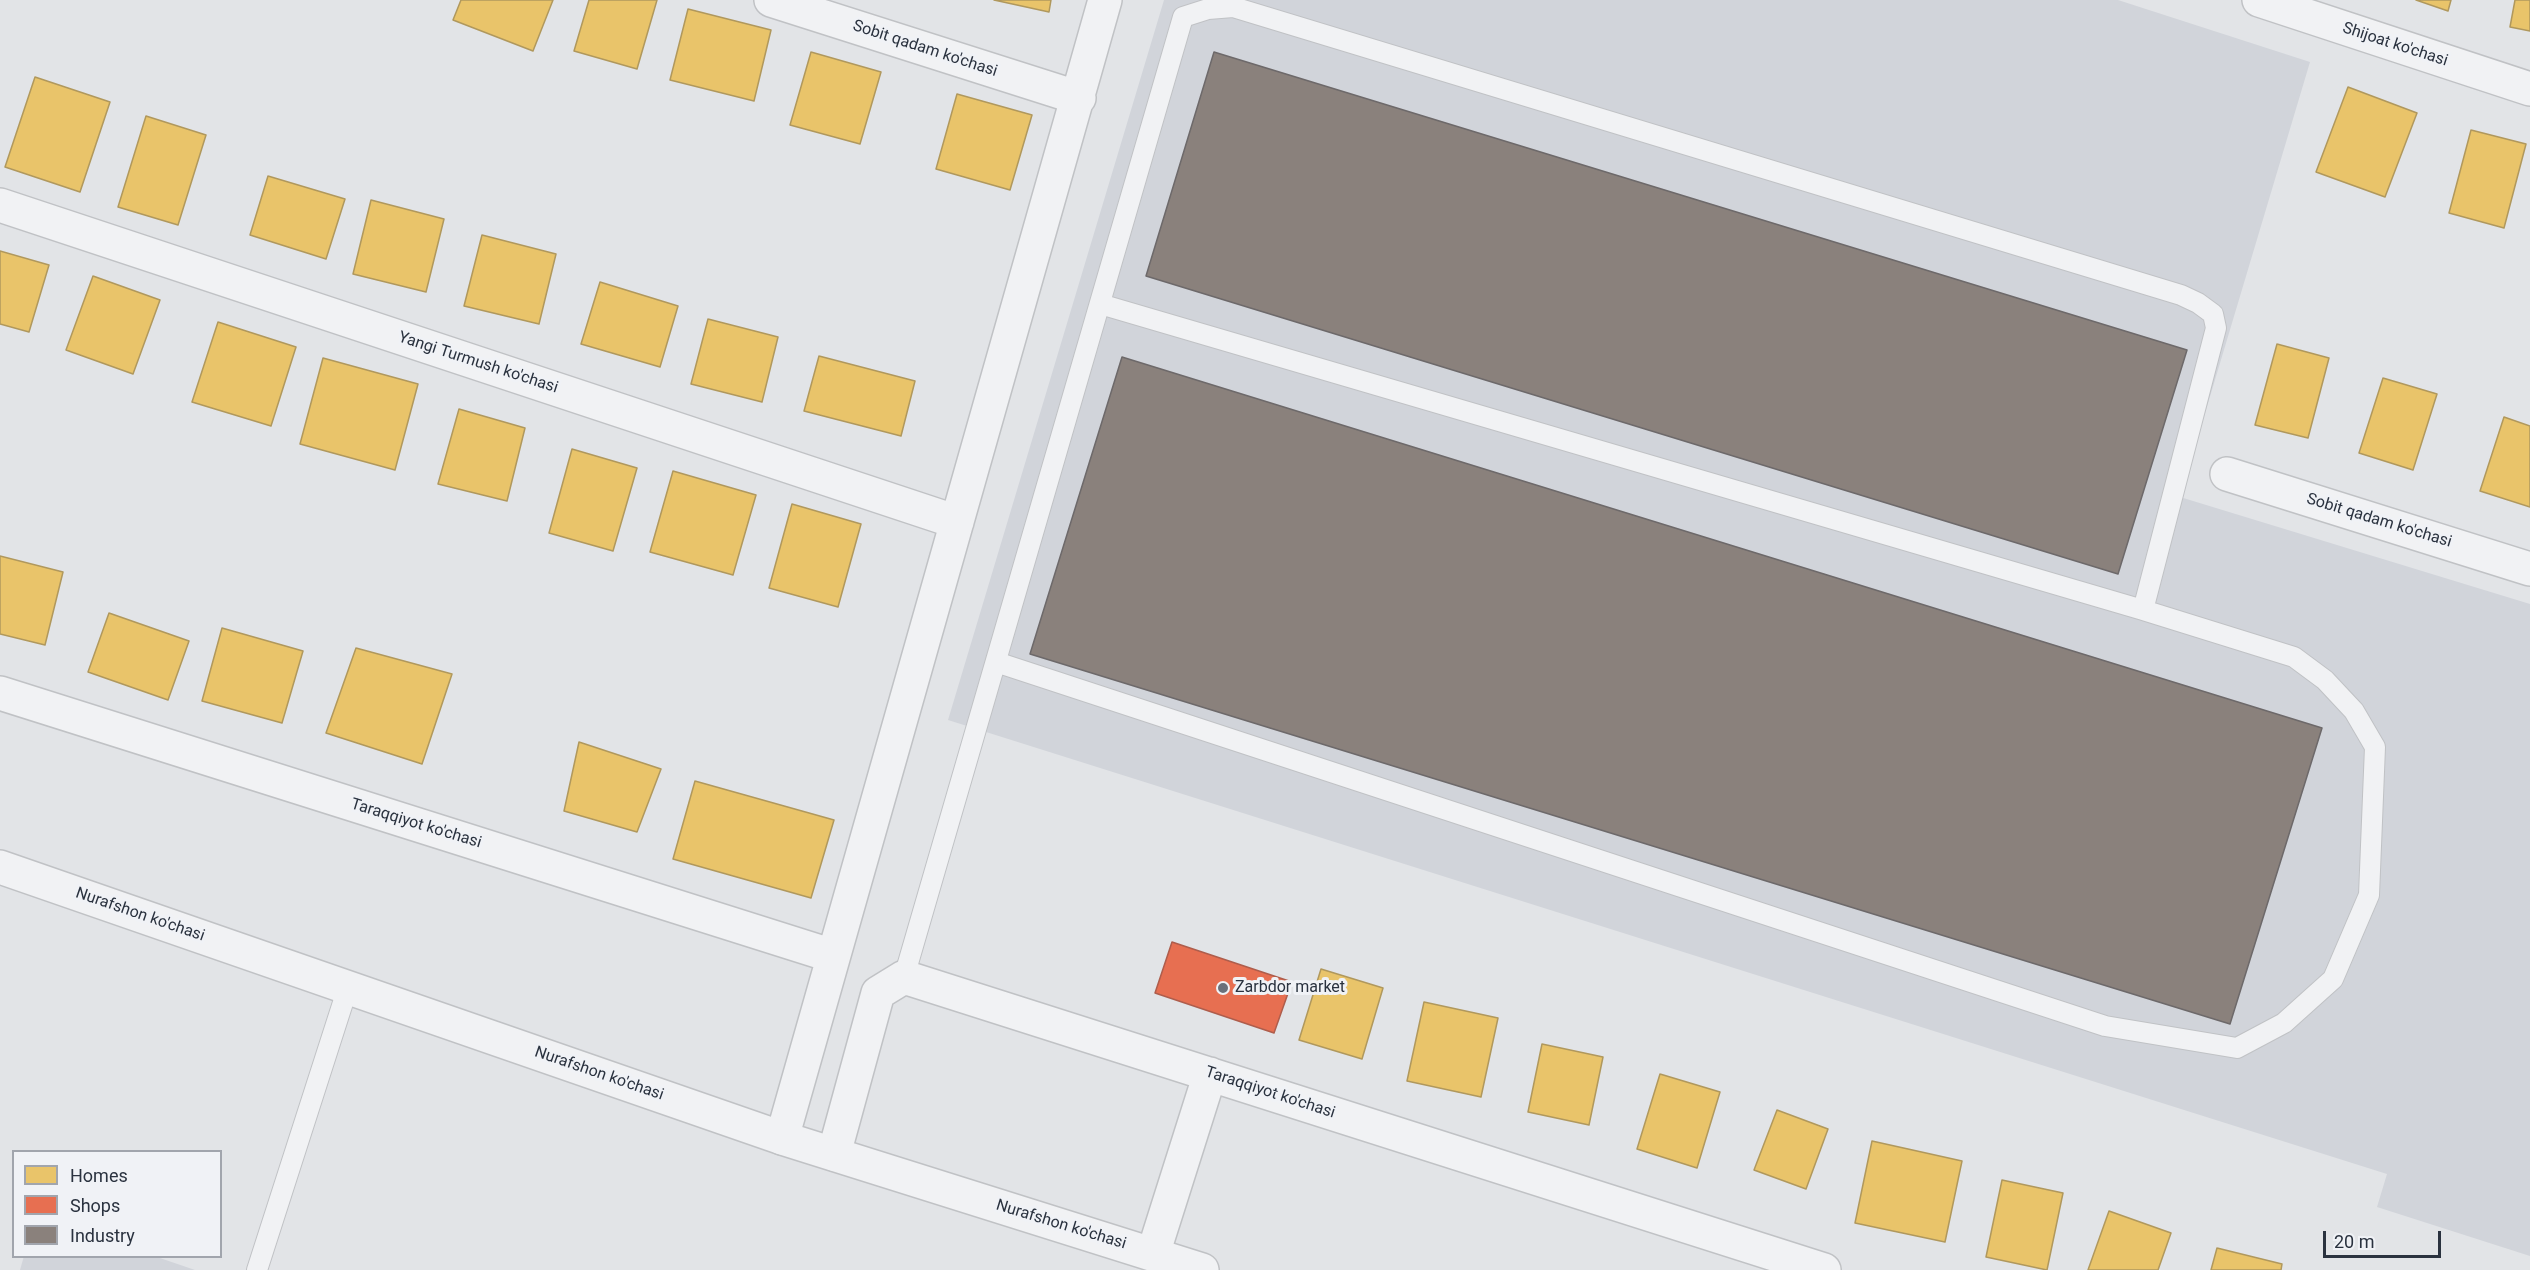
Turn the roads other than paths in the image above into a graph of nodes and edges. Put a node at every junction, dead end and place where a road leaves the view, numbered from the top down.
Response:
1 (771, 0) edge
2 (1106, 0) edge
3 (2259, 0) edge
4 (2530, 89) edge
5 (1079, 98) junction
6 (0, 205) edge
7 (1100, 304) junction
8 (2227, 474) dead end
9 (957, 522) junction
10 (2530, 569) edge
11 (2143, 610) junction
12 (996, 662) junction
13 (0, 693) edge
14 (0, 867) edge
15 (833, 956) junction
16 (904, 977) junction
17 (348, 987) junction
18 (1210, 1074) junction
19 (782, 1138) junction
20 (834, 1154) junction
21 (1153, 1254) junction
22 (257, 1270) edge
23 (1202, 1270) edge
24 (1824, 1270) edge

1 - 5 street, Sobit qadam ko'chasi
2 - 5 street
3 - 4 street, Shijoat ko'chasi
5 - 9 street
6 - 9 street, Yangi Turmush ko'chasi
7 - 11 lane
7 - 11 lane
7 - 12 lane
8 - 10 street, Sobit qadam ko'chasi
9 - 15 street
11 - 12 lane
12 - 16 lane
13 - 15 street, Taraqqiyot ko'chasi
14 - 17 street, Nurafshon ko'chasi
15 - 19 street
16 - 18 street, Taraqqiyot ko'chasi
16 - 20 street
17 - 19 street, Nurafshon ko'chasi
17 - 22 lane
18 - 21 street
18 - 24 street, Taraqqiyot ko'chasi
19 - 20 street, Nurafshon ko'chasi
20 - 21 street, Nurafshon ko'chasi
21 - 23 street, Nurafshon ko'chasi

